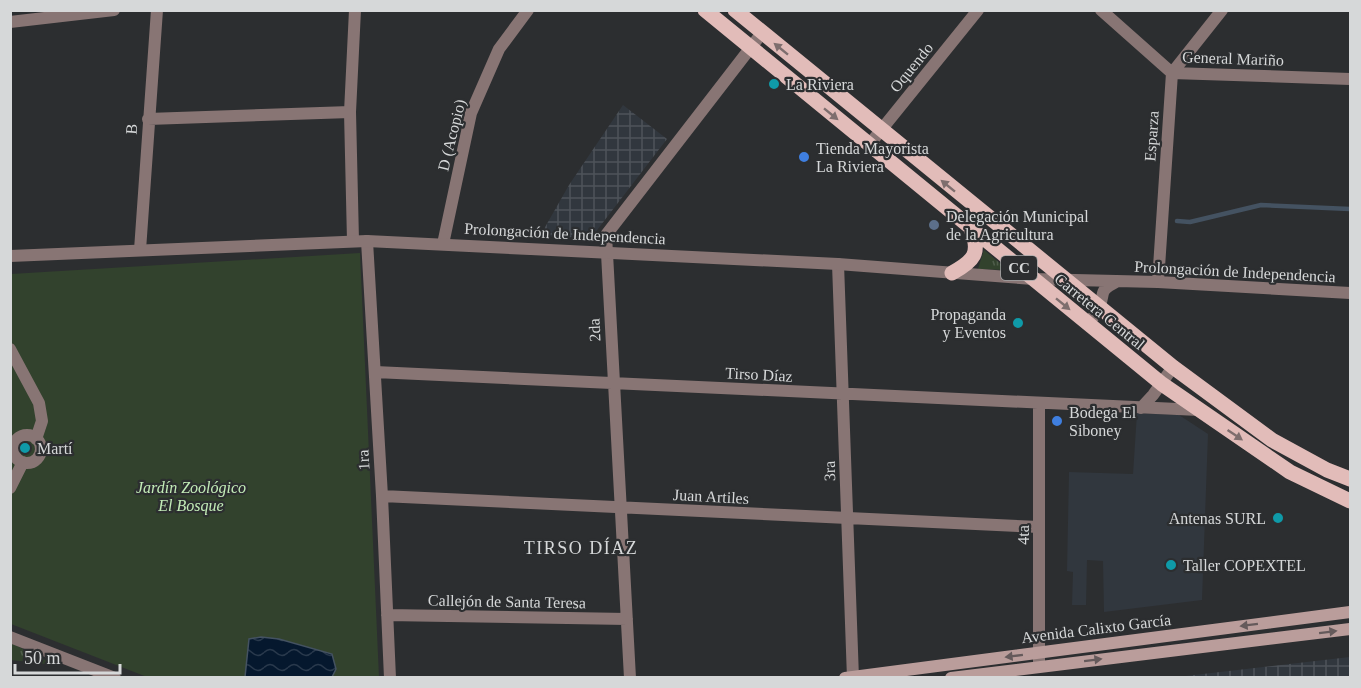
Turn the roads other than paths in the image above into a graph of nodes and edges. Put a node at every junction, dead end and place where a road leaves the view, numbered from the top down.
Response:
1 (114, 10) edge
2 (157, 10) edge
3 (355, 10) edge
4 (528, 10) edge
5 (705, 10) edge
6 (735, 10) edge
7 (978, 10) edge
8 (1101, 10) edge
9 (1222, 10) edge
10 (10, 22) edge
11 (762, 33) junction
12 (750, 48) junction
13 (1172, 73) junction
14 (1350, 79) edge
15 (350, 112) junction
16 (148, 119) junction
17 (881, 130) junction
18 (869, 145) junction
19 (981, 213) junction
20 (971, 228) junction
21 (353, 241) junction
22 (367, 241) junction
23 (442, 244) junction
24 (140, 250) junction
25 (606, 252) junction
26 (10, 256) edge
27 (838, 264) junction
28 (952, 273) junction
29 (1033, 279) junction
30 (1064, 280) junction
31 (1117, 281) junction
32 (1158, 282) junction
33 (1350, 293) edge
34 (1099, 309) junction
35 (1087, 324) junction
36 (10, 349) edge
37 (1173, 368) junction
38 (375, 372) junction
39 (614, 384) junction
40 (1162, 384) junction
41 (843, 394) junction
42 (1039, 403) junction
43 (1141, 408) junction
44 (1199, 410) junction
45 (36, 439) junction
46 (1300, 456) junction
47 (23, 462) junction
48 (1290, 472) junction
49 (1350, 480) edge
50 (10, 488) edge
51 (382, 496) junction
52 (1350, 501) edge
53 (621, 508) junction
54 (847, 518) junction
55 (1039, 527) junction
56 (1350, 612) edge
57 (387, 615) junction
58 (627, 619) junction
59 (1350, 630) edge
60 (10, 637) edge
61 (1039, 652) junction
62 (1039, 667) junction
63 (850, 677) edge
64 (115, 678) edge
65 (390, 678) edge
66 (630, 678) edge
67 (951, 678) edge

1 - 10 street
2 - 16 street, B
3 - 15 street
4 - 23 street, D (Acopio)
5 - 12 main road, Carretera Central / CC
6 - 11 main road, Carretera Central / CC
7 - 17 street, Oquendo
8 - 13 street, General Mariño
9 - 13 street
11 - 12 street, 2da
17 -> 11 main road, Carretera Central / CC
12 -> 18 main road, Carretera Central / CC
12 - 25 street, 2da
13 - 14 street, General Mariño
13 - 32 street, Esparza
15 - 16 street
15 - 21 street
16 - 24 street, B
17 - 18 street, Oquendo
19 -> 17 main road, Carretera Central / CC
18 - 20 main road, Carretera Central / CC
19 - 20 main road
19 - 30 main road, Carretera Central / CC
20 - 28 main road
20 - 29 main road, Carretera Central / CC
21 - 22 street, Prolongación de Independencia
21 - 24 street, Prolongación de Independencia
22 - 23 street, Prolongación de Independencia
22 - 38 street, 1ra
23 - 25 street, Prolongación de Independencia
24 - 26 street, Prolongación de Independencia
25 - 27 street, Prolongación de Independencia
25 - 39 street, 2da
27 - 28 street, Prolongación de Independencia
27 - 41 street, 3ra
28 - 29 street, Prolongación de Independencia
29 - 30 street, Prolongación de Independencia
29 -> 35 main road, Carretera Central / CC
30 - 31 street, Prolongación de Independencia
30 - 34 main road, Carretera Central / CC
31 - 32 street, Prolongación de Independencia
31 - 34 street, Prolongación de Independencia
32 - 33 street, Prolongación de Independencia
34 - 35 street, Prolongación de Independencia
34 - 37 main road, Carretera Central / CC
35 - 40 main road, Carretera Central / CC
36 - 45 street
37 - 40 street
37 - 46 main road, Carretera Central / CC
38 - 39 street, Tirso Díaz
38 - 51 street, 1ra
39 - 41 street, Tirso Díaz
39 - 53 street, 2da
40 - 43 street
40 - 44 main road, Carretera Central / CC
41 - 42 street, Tirso Díaz
41 - 54 street, 3ra
42 - 43 street, Tirso Díaz
42 - 55 street, 4ta
43 - 44 street, Tirso Díaz
44 -> 48 main road, Carretera Central / CC
45 - 47 street
45 - 47 street
46 - 48 main road
46 - 49 main road, Carretera Central / CC
47 - 50 street
48 - 52 main road, Carretera Central / CC
51 - 53 street, Juan Artiles
51 - 57 street, 1ra
53 - 54 street, Juan Artiles
53 - 58 street, 2da
54 - 55 street, Juan Artiles
54 - 63 street, 3ra
55 - 61 street, 4ta
56 -> 61 main road, Avenida Calixto García
57 - 58 street, Callejón de Santa Teresa
57 - 65 street, 1ra
58 - 66 street, 2da
62 -> 59 main road, Avenida Calixto García
60 - 64 street
61 - 62 street, 4ta
61 -> 63 main road, Avenida Calixto García
62 - 67 main road, Avenida Calixto García

